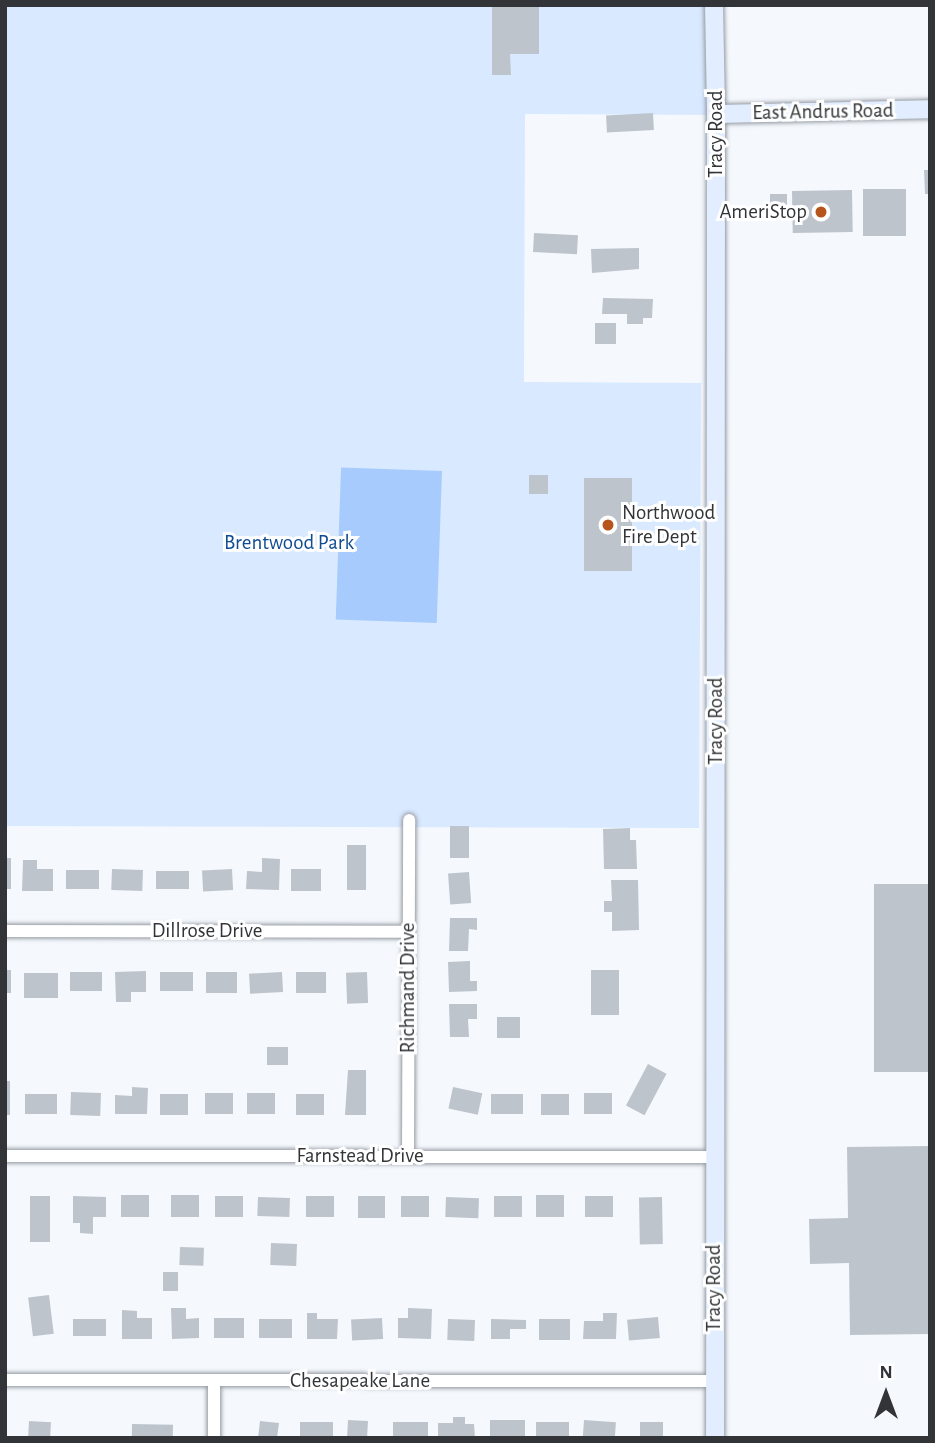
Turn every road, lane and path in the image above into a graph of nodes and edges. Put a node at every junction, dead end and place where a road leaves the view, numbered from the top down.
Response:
1 (714, 5) edge
2 (930, 109) edge
3 (716, 114) junction
4 (408, 820) dead end
5 (5, 931) edge
6 (408, 932) junction
7 (5, 1156) edge
8 (408, 1156) junction
9 (715, 1157) junction
10 (5, 1380) edge
11 (214, 1380) junction
12 (714, 1381) junction
13 (214, 1438) edge
14 (715, 1438) edge

1 - 3 street, Tracy Road
2 - 3 street, East Andrus Road
3 - 9 street, Tracy Road
4 - 6 street, Richmand Drive
5 - 6 street, Dillrose Drive
6 - 8 street, Richmand Drive
7 - 8 street, Farnstead Drive
8 - 9 street, Farnstead Drive
9 - 12 street, Tracy Road
10 - 11 street, Chesapeake Lane
11 - 12 street, Chesapeake Lane
11 - 13 street
12 - 14 street, Tracy Road

